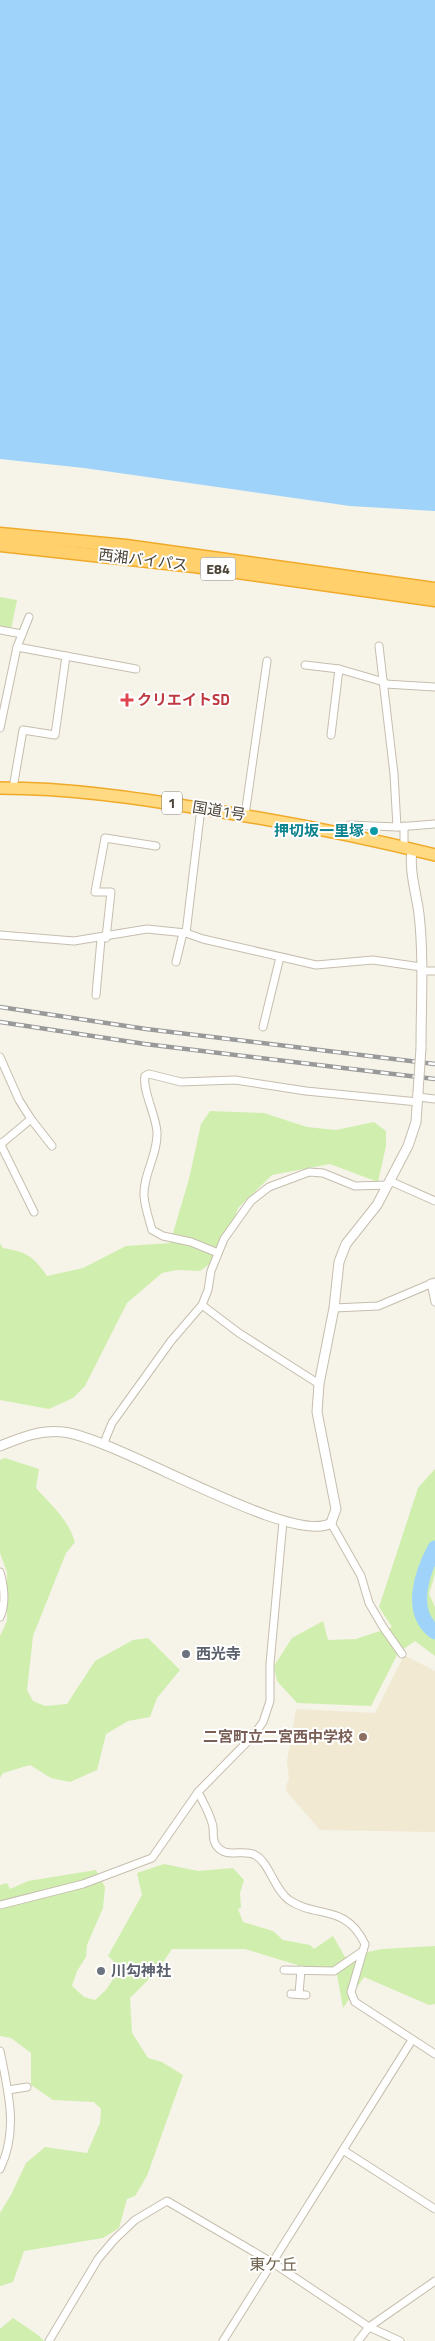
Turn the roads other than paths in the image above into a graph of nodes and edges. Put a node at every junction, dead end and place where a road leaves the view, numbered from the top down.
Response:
1 (0, 534) edge
2 (0, 545) edge
3 (435, 589) edge
4 (435, 600) edge
5 (29, 617) dead end
6 (0, 630) edge
7 (22, 634) junction
8 (379, 646) dead end
9 (17, 647) junction
10 (66, 656) junction
11 (267, 661) dead end
12 (305, 665) dead end
13 (136, 669) dead end
14 (339, 669) junction
15 (384, 683) junction
16 (435, 687) edge
17 (0, 728) edge
18 (331, 735) dead end
19 (0, 788) edge
20 (13, 788) junction
21 (201, 808) junction
22 (245, 815) junction
23 (435, 824) edge
24 (400, 827) junction
25 (341, 834) junction
26 (156, 846) dead end
27 (408, 848) junction
28 (435, 855) edge
29 (185, 933) junction
30 (0, 935) edge
31 (103, 938) junction
32 (280, 957) junction
33 (176, 962) dead end
34 (421, 969) junction
35 (435, 971) edge
36 (96, 995) dead end
37 (263, 1027) dead end
38 (0, 1057) edge
39 (418, 1097) junction
40 (435, 1099) edge
41 (31, 1120) junction
42 (0, 1144) edge
43 (52, 1146) dead end
44 (389, 1183) junction
45 (435, 1201) edge
46 (34, 1212) dead end
47 (218, 1253) junction
48 (433, 1282) edge
49 (435, 1302) edge
50 (202, 1305) junction
51 (334, 1308) junction
52 (319, 1384) junction
53 (103, 1444) junction
54 (0, 1446) edge
55 (283, 1521) junction
56 (331, 1523) junction
57 (0, 1572) edge
58 (0, 1618) edge
59 (402, 1654) dead end
60 (198, 1792) junction
61 (0, 1905) edge
62 (364, 1951) junction
63 (284, 1970) dead end
64 (301, 1970) junction
65 (291, 1994) dead end
66 (412, 2040) junction
67 (0, 2051) edge
68 (435, 2054) edge
69 (27, 2087) dead end
70 (8, 2090) junction
71 (342, 2150) junction
72 (0, 2169) edge
73 (435, 2210) edge
74 (273, 2263) junction
75 (435, 2281) edge
76 (369, 2327) junction
77 (49, 2341) edge
78 (224, 2341) edge
79 (358, 2341) edge
80 (400, 2341) edge

1 - 3 highway, 西湘バイパス / E84
2 - 4 highway, 西湘バイパス / E84
5 - 7 street
6 - 7 street
7 - 9 street
8 - 15 street
9 - 10 street
9 - 17 street
10 - 13 street
10 - 20 street
11 - 22 street
12 - 14 street
14 - 15 street
14 - 18 street
15 - 16 street
15 - 24 street
19 - 20 highway, 国道1号 / 1
20 - 21 highway, 国道1号 / 1
21 - 22 highway, 国道1号 / 1
21 - 29 street
22 - 25 highway, 国道1号 / 1
23 - 24 street
24 - 25 street
24 - 27 street
25 - 27 highway, 国道1号 / 1
26 - 31 street
27 - 28 highway, 国道1号 / 1
27 - 34 street
29 - 31 street
29 - 32 street
29 - 33 street
30 - 31 street
31 - 36 street
32 - 34 street
32 - 37 street
34 - 35 street
34 - 39 street, bridge
38 - 41 street
39 - 40 street
39 - 44 street
39 - 47 street
41 - 42 street
41 - 43 street
42 - 46 street
44 - 45 street
44 - 47 street
44 - 51 street
47 - 50 street
48 - 49 street
48 - 51 street
50 - 52 street
50 - 53 street
51 - 52 street
52 - 56 street
53 - 54 street
53 - 55 street
55 - 56 street
55 - 60 street
56 - 59 street
57 - 58 street
60 - 61 street
60 - 62 street
62 - 64 street
62 - 66 street
63 - 64 street
64 - 65 street
66 - 68 street
66 - 71 street
67 - 70 street
69 - 70 street
70 - 72 street
71 - 73 street
71 - 74 street
74 - 76 street
74 - 77 street
74 - 78 street
75 - 76 street
76 - 79 street
76 - 80 street

